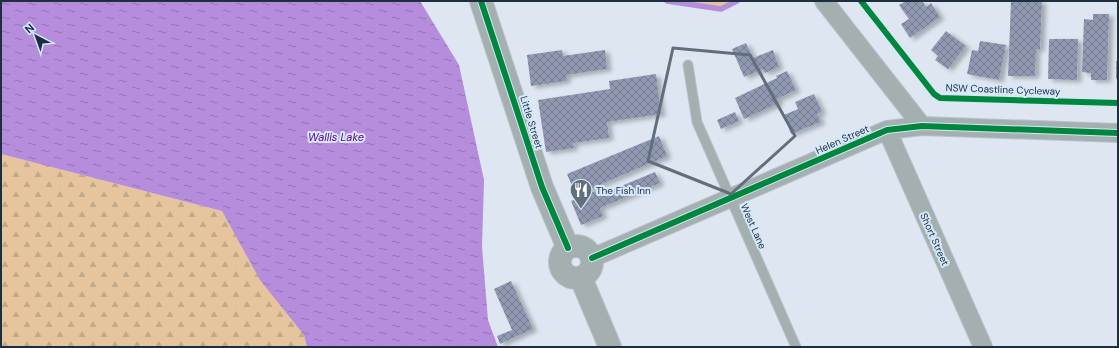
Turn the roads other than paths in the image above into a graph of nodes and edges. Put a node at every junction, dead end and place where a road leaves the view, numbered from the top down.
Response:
1 (481, 1) edge
2 (824, 1) edge
3 (688, 65) dead end
4 (922, 126) junction
5 (887, 130) junction
6 (1118, 133) edge
7 (730, 199) junction
8 (568, 248) junction
9 (592, 258) junction
10 (581, 278) junction
11 (610, 347) edge
12 (796, 347) edge
13 (984, 347) edge

1 - 8 street, Little Street
2 - 4 street
3 - 7 lane, West Lane
4 - 5 street, Helen Street
4 - 6 street, Helen Street
5 - 7 street, Helen Street
5 - 13 street, Short Street
7 - 9 street, Helen Street
7 - 12 lane, West Lane
8 - 9 street
8 - 10 street
9 - 10 street
10 - 11 street

